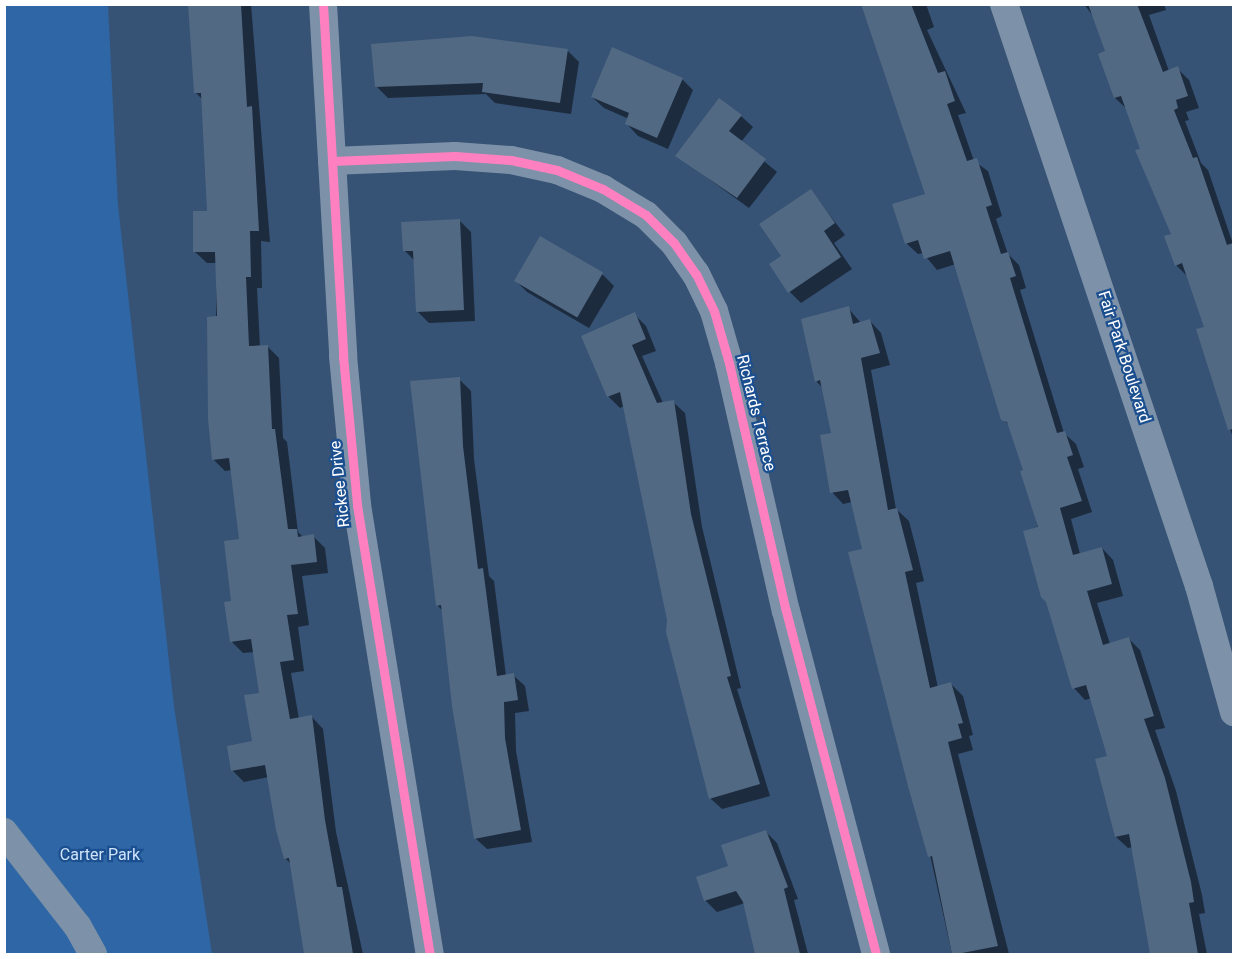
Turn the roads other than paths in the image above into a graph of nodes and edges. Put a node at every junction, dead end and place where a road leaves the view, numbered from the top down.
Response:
1 (323, 4) edge
2 (1004, 4) edge
3 (332, 161) junction
4 (1233, 712) edge
5 (4, 832) edge
6 (93, 954) edge
7 (430, 954) edge
8 (876, 954) edge

1 - 3 street, Rickee Drive
2 - 4 street, Fair Park Boulevard
3 - 7 street, Rickee Drive
3 - 8 street, Richards Terrace
5 - 6 street

